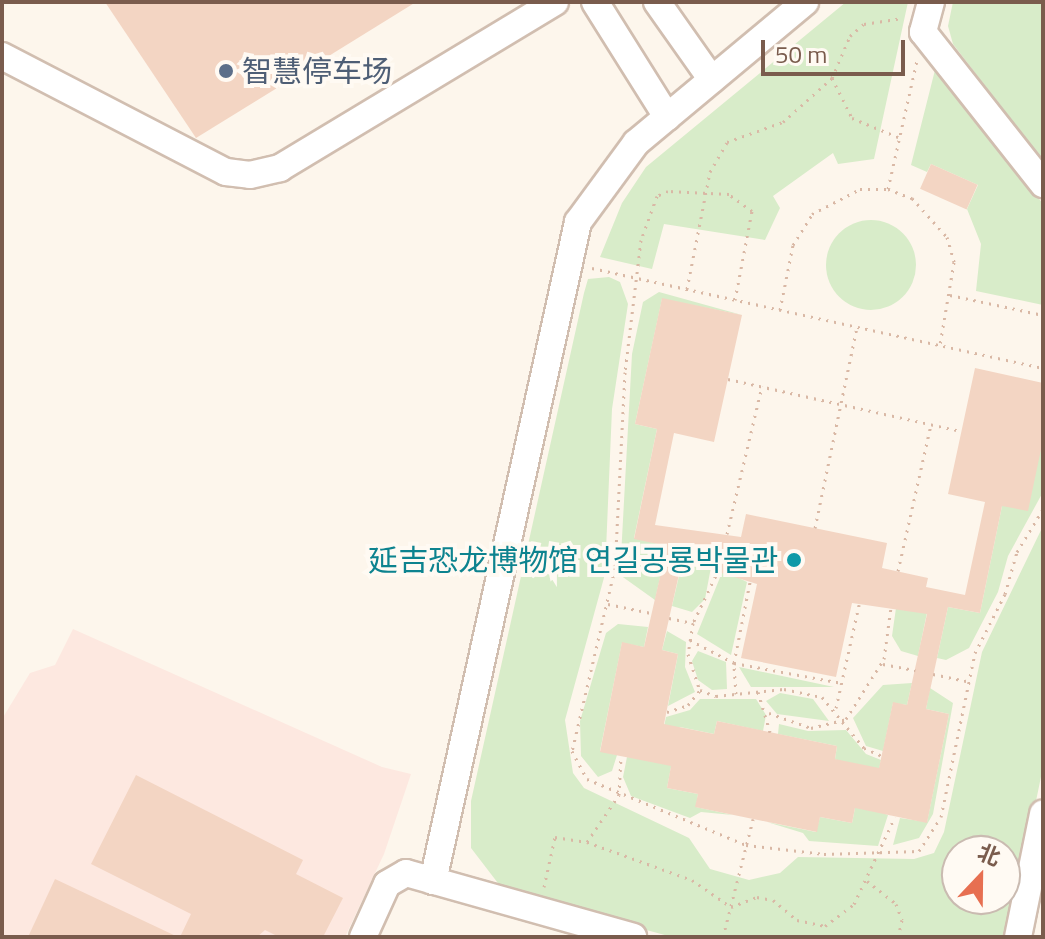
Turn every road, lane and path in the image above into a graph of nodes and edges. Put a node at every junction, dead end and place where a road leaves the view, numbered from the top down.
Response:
1 (555, 2) edge
2 (595, 2) edge
3 (657, 2) edge
4 (805, 2) edge
5 (927, 18) edge
6 (2, 56) edge
7 (832, 78) junction
8 (712, 80) junction
9 (667, 117) junction
10 (899, 137) junction
11 (1043, 184) edge
12 (888, 189) junction
13 (705, 192) junction
14 (565, 262) junction
15 (640, 279) junction
16 (687, 289) junction
17 (950, 295) junction
18 (735, 300) junction
19 (780, 310) junction
20 (1043, 315) edge
21 (857, 327) junction
22 (940, 345) junction
23 (1043, 368) edge
24 (728, 379) dead end
25 (762, 386) junction
26 (841, 404) junction
27 (931, 424) junction
28 (961, 431) dead end
29 (1043, 509) edge
30 (815, 528) dead end
31 (727, 534) dead end
32 (719, 569) dead end
33 (898, 571) dead end
34 (750, 582) dead end
35 (608, 604) junction
36 (859, 605) dead end
37 (891, 607) dead end
38 (651, 613) dead end
39 (669, 618) dead end
40 (693, 623) junction
41 (690, 640) junction
42 (734, 663) junction
43 (881, 664) junction
44 (915, 670) dead end
45 (933, 674) dead end
46 (966, 681) junction
47 (842, 683) junction
48 (700, 690) junction
49 (758, 692) junction
50 (736, 694) junction
51 (836, 708) junction
52 (667, 712) dead end
53 (769, 713) junction
54 (846, 719) junction
55 (770, 732) dead end
56 (621, 756) dead end
57 (882, 756) dead end
58 (619, 795) junction
59 (1043, 814) edge
60 (895, 817) dead end
61 (753, 819) dead end
62 (587, 842) junction
63 (746, 845) junction
64 (882, 854) junction
65 (433, 881) junction
66 (867, 881) junction
67 (731, 907) junction
68 (539, 910) junction
69 (363, 937) edge
70 (633, 937) edge
71 (723, 937) edge
72 (898, 937) edge
73 (1018, 937) edge

1 - 6 street
2 - 9 street
3 - 8 street
4 - 8 street
5 - 7 path
5 - 10 path
5 - 11 street
7 - 10 path
7 - 13 path
8 - 9 street
9 - 14 street
10 - 12 path
12 - 17 path
12 - 19 path
13 - 15 path
13 - 16 path
13 - 18 path
14 - 15 path
14 - 65 street
15 - 16 path
15 - 35 path
16 - 18 path
17 - 20 path
17 - 22 path
18 - 19 path
19 - 21 path
21 - 22 path
21 - 26 path
22 - 23 path
24 - 25 path
25 - 26 path
25 - 31 path
26 - 27 path
26 - 30 path
27 - 28 path
27 - 33 path
29 - 46 path
32 - 40 path
34 - 42 path
35 - 38 path
35 - 58 path
36 - 47 path
37 - 43 path
39 - 40 path
40 - 41 path
41 - 42 path
41 - 48 path
42 - 47 path
42 - 50 path
43 - 44 path
43 - 54 path
45 - 46 path
46 - 64 path
47 - 51 path
48 - 50 path
48 - 52 path
49 - 50 path
49 - 51 path
49 - 53 path
51 - 54 path
53 - 54 path
53 - 55 path
54 - 57 path
56 - 58 path
58 - 62 path
58 - 63 path
59 - 73 street
60 - 64 path
61 - 63 path
62 - 67 path
62 - 68 path
63 - 64 path
63 - 67 path
64 - 66 path
65 - 68 street
65 - 69 street
66 - 67 path
66 - 72 path
67 - 71 path
68 - 70 street

